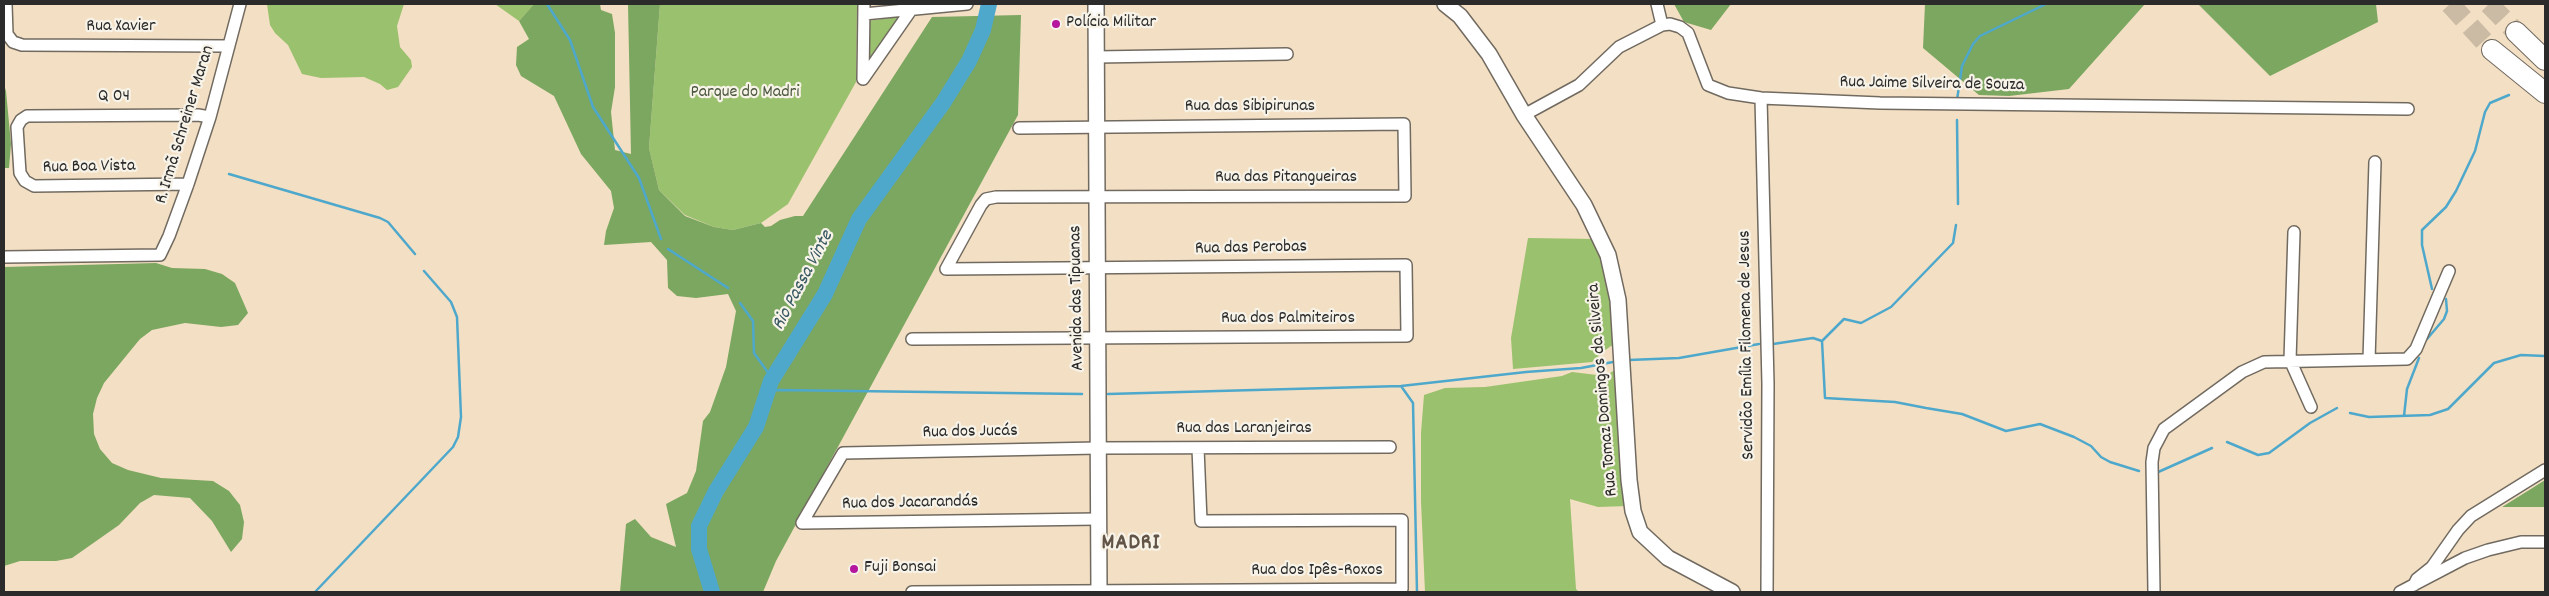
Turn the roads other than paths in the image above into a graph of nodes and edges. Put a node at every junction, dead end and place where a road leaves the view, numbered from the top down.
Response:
1 (6, 4) edge
2 (240, 4) edge
3 (967, 4) edge
4 (1096, 4) edge
5 (1445, 4) edge
6 (1657, 4) edge
7 (864, 9) edge
8 (911, 10) junction
9 (1662, 26) junction
10 (2516, 32) tunnel mouth
11 (230, 46) junction
12 (2492, 50) tunnel mouth
13 (1287, 54) dead end
14 (1096, 57) junction
15 (2545, 60) edge
16 (2545, 93) edge
17 (1761, 98) junction
18 (2408, 109) dead end
19 (1524, 115) junction
20 (210, 117) junction
21 (20, 120) joint
22 (1404, 124) joint
23 (1096, 127) junction
24 (1019, 128) dead end
25 (2375, 162) dead end
26 (188, 184) junction
27 (1096, 197) junction
28 (2294, 232) dead end
29 (4, 257) edge
30 (1406, 265) joint
31 (1096, 268) junction
32 (2448, 270) dead end
33 (1097, 338) junction
34 (912, 339) dead end
35 (2290, 360) junction
36 (2369, 360) junction
37 (2310, 407) dead end
38 (1390, 447) dead end
39 (1098, 448) junction
40 (1198, 448) junction
41 (843, 453) joint
42 (2545, 470) edge
43 (1098, 519) junction
44 (2545, 542) edge
45 (2414, 585) junction
46 (1099, 591) edge
47 (912, 592) edge
48 (1732, 592) edge
49 (1767, 592) edge
50 (2154, 592) edge
51 (2400, 592) edge

1 - 11 street, Rua Xavier
2 - 11 street, R. Irmã Schreiner Maran
3 - 8 street
4 - 14 main road, Avenida das Tipuanas
5 - 19 main road, Rua Tomaz Domingos da Silveira
6 - 9 street
7 - 8 street
7 - 8 street
9 - 17 street, Rua Jaime Silveira de Souza
9 - 19 street
10 - 15 highway
11 - 20 street, R. Irmã Schreiner Maran
12 - 16 highway
13 - 14 street
14 - 23 main road, Avenida das Tipuanas
17 - 18 street, Rua Jaime Silveira de Souza
17 - 49 street, Servidão Emília Filomena de Jesus
19 - 48 main road, Rua Tomaz Domingos da Silveira
20 - 21 street, Q 04
20 - 26 street, R. Irmã Schreiner Maran
21 - 26 street, Rua Boa Vista
22 - 23 street, Rua das Sibipirunas
22 - 27 street, Rua das Pitangueiras
23 - 24 street, Rua das Sibipirunas
23 - 27 main road, Avenida das Tipuanas
25 - 36 street
26 - 29 street, R. Irmã Schreiner Maran
27 - 31 main road, Avenida das Tipuanas
27 - 31 street, Rua das Perobas
28 - 35 street
30 - 31 street, Rua das Perobas
30 - 33 street, Rua dos Palmiteiros
31 - 33 main road, Avenida das Tipuanas
32 - 36 street
33 - 34 street
33 - 39 main road, Avenida das Tipuanas
35 - 36 street
35 - 37 street
35 - 50 street
38 - 40 street, Rua das Laranjeiras
39 - 40 street, Rua das Laranjeiras
39 - 41 street, Rua dos Jucás
39 - 43 main road, Avenida das Tipuanas
40 - 46 street, Rua dos Ipês-Roxos
41 - 43 street, Rua dos Jacarandás
42 - 45 street
43 - 46 main road, Avenida das Tipuanas
44 - 45 street
45 - 51 street
46 - 47 street

